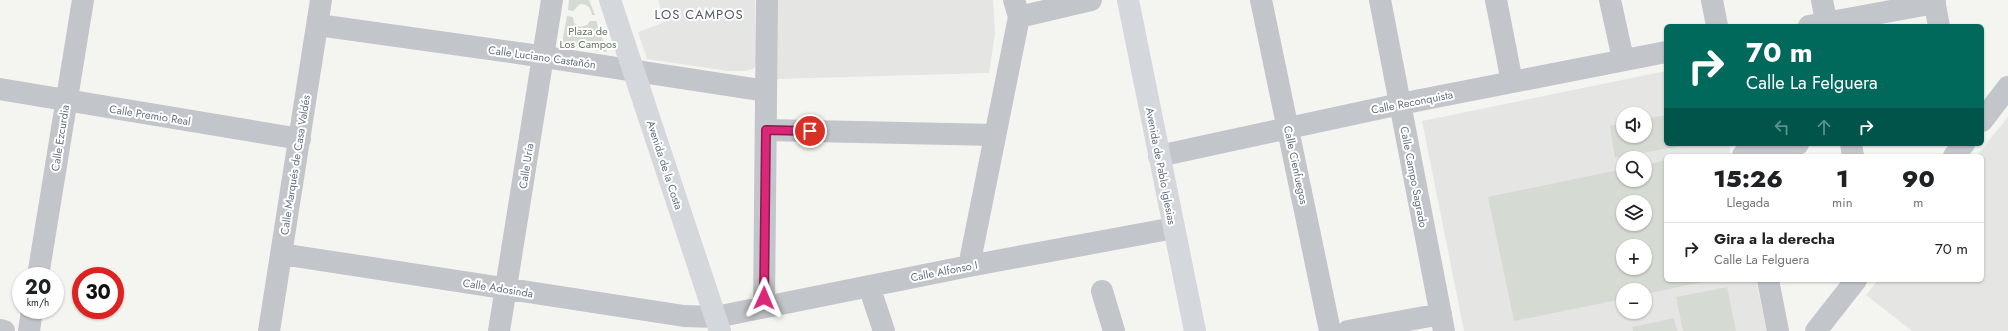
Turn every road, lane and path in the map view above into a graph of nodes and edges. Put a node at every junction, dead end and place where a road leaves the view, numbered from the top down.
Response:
1 (83, 0) edge
2 (322, 0) edge
3 (552, 0) edge
4 (610, 0) edge
5 (767, 0) edge
6 (1091, 0) edge
7 (1128, 0) edge
8 (1262, 0) edge
9 (1380, 0) edge
10 (1496, 0) edge
11 (1610, 0) edge
12 (1712, 0) edge
13 (1822, 0) edge
14 (1934, 2) edge
15 (1017, 8) edge
16 (1717, 24) edge
17 (1821, 24) edge
18 (1826, 24) edge
19 (1939, 24) edge
20 (318, 25) junction
21 (1664, 52) edge
22 (543, 56) junction
23 (1623, 59) junction
24 (634, 70) junction
25 (1512, 82) junction
26 (2008, 87) edge
27 (0, 89) edge
28 (766, 91) junction
29 (66, 101) junction
30 (1400, 104) junction
31 (1984, 118) edge
32 (1288, 127) junction
33 (766, 130) junction
34 (995, 135) junction
35 (300, 139) junction
36 (1784, 146) edge
37 (1962, 146) edge
38 (1742, 152) edge
39 (1956, 154) edge
40 (1159, 156) junction
41 (1174, 228) junction
42 (276, 257) junction
43 (968, 266) junction
44 (39, 267) edge
45 (1768, 282) edge
46 (1854, 282) edge
47 (869, 286) junction
48 (507, 290) junction
49 (1102, 291) dead end
50 (764, 306) junction
51 (31, 319) edge
52 (1442, 322) edge
53 (718, 324) edge
54 (0, 330) edge
55 (4, 331) edge
56 (29, 331) edge
57 (269, 331) edge
58 (499, 331) edge
59 (884, 331) edge
60 (1114, 331) edge
61 (1195, 331) edge
62 (1330, 331) edge
63 (1348, 331) edge
64 (1778, 331) edge
65 (1816, 331) edge

1 - 29 street, Calle Ezcurdia
2 - 20 street, Calle Marqués de Casa Valdés
3 - 22 street, Calle Uría
4 - 24 main road, Avenida de la Costa
5 - 28 street
6 - 15 street
7 - 40 main road, Avenida de Pablo Iglesias
8 - 32 street, Calle Cienfuegos
9 - 30 street, Calle Campo Sagrado
10 - 25 street
11 - 23 street
12 - 16 street
13 - 17 street
14 - 18 street
14 - 19 street
15 - 34 street
20 - 22 street, Calle Luciano Castañón
20 - 35 street, Calle Marqués de Casa Valdés
21 - 23 street, Calle Reconquista
22 - 24 street, Calle Luciano Castañón
22 - 48 street, Calle Uría
23 - 25 street, Calle Reconquista
24 - 28 street, Calle Luciano Castañón
24 - 53 main road, Avenida de la Costa
25 - 30 street, Calle Reconquista
26 - 31 street
27 - 29 street, Calle Premio Real
28 - 33 street
29 - 35 street, Calle Premio Real
29 - 44 street, Calle Ezcurdia
30 - 32 street, Calle Reconquista
30 - 52 street, Calle Campo Sagrado
32 - 40 street, Calle Reconquista
32 - 62 street, Calle Cienfuegos
33 - 34 street
33 - 50 street
34 - 43 street
35 - 42 street, Calle Marqués de Casa Valdés
36 - 38 street
37 - 39 street
40 - 41 main road, Avenida de Pablo Iglesias
41 - 43 street, Calle Alfonso I
41 - 61 main road, Avenida de Pablo Iglesias
42 - 48 street, Calle Adosinda
42 - 57 street, Calle Marqués de Casa Valdés
43 - 47 street, Calle Alfonso I
45 - 64 street
46 - 65 street
47 - 50 street, Calle Alfonso I
47 - 59 street
48 - 53 street, Calle Adosinda
48 - 58 street, Calle Uría
49 - 60 street
50 - 53 street, Calle Alfonso I
51 - 56 street
52 - 63 street
54 - 55 street

